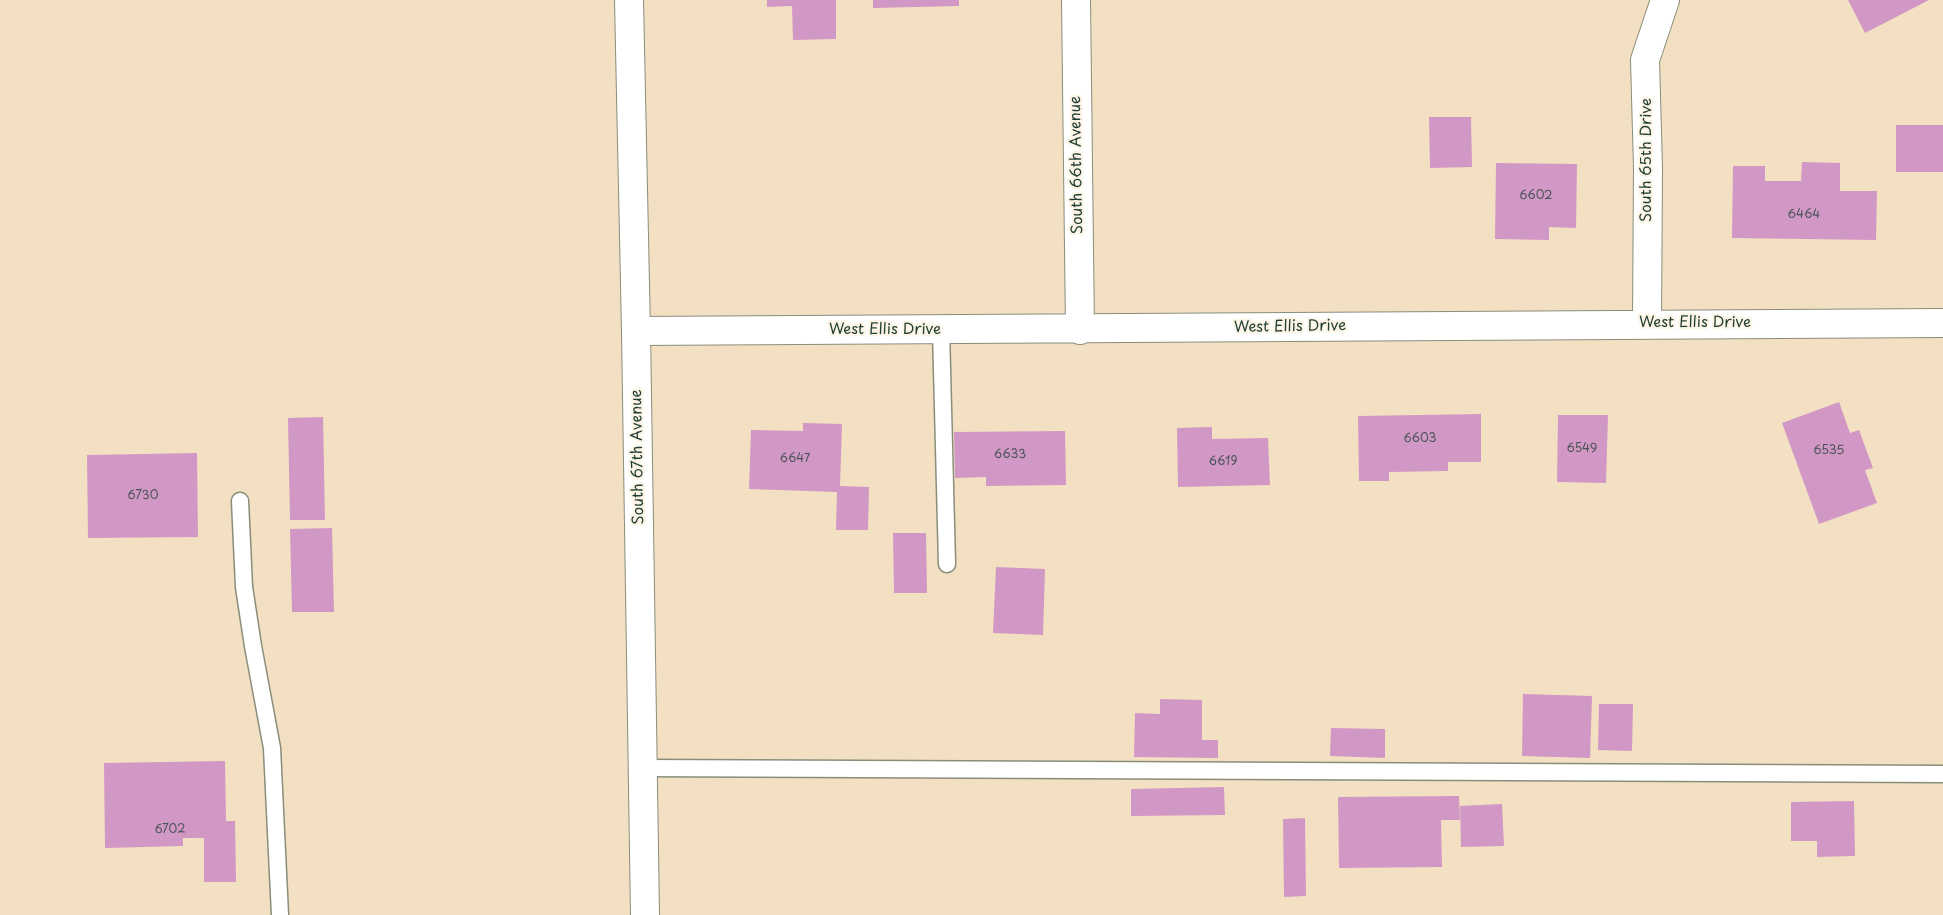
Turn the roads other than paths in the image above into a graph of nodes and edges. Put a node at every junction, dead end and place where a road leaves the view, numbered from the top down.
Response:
1 (629, 0) edge
2 (1076, 0) edge
3 (1665, 0) edge
4 (1647, 323) junction
5 (1943, 323) edge
6 (941, 330) junction
7 (1080, 330) junction
8 (636, 331) junction
9 (240, 501) dead end
10 (948, 564) dead end
11 (644, 768) junction
12 (1943, 774) edge
13 (280, 915) edge
14 (645, 915) edge

1 - 8 street, South 67th Avenue
2 - 7 street, South 66th Avenue
3 - 4 street, South 65th Drive
4 - 5 street, West Ellis Drive
4 - 7 street, West Ellis Drive
6 - 7 street, West Ellis Drive
6 - 8 street, West Ellis Drive
6 - 10 lane
8 - 11 street, South 67th Avenue
9 - 13 lane
11 - 12 lane
11 - 14 street, South 67th Avenue

